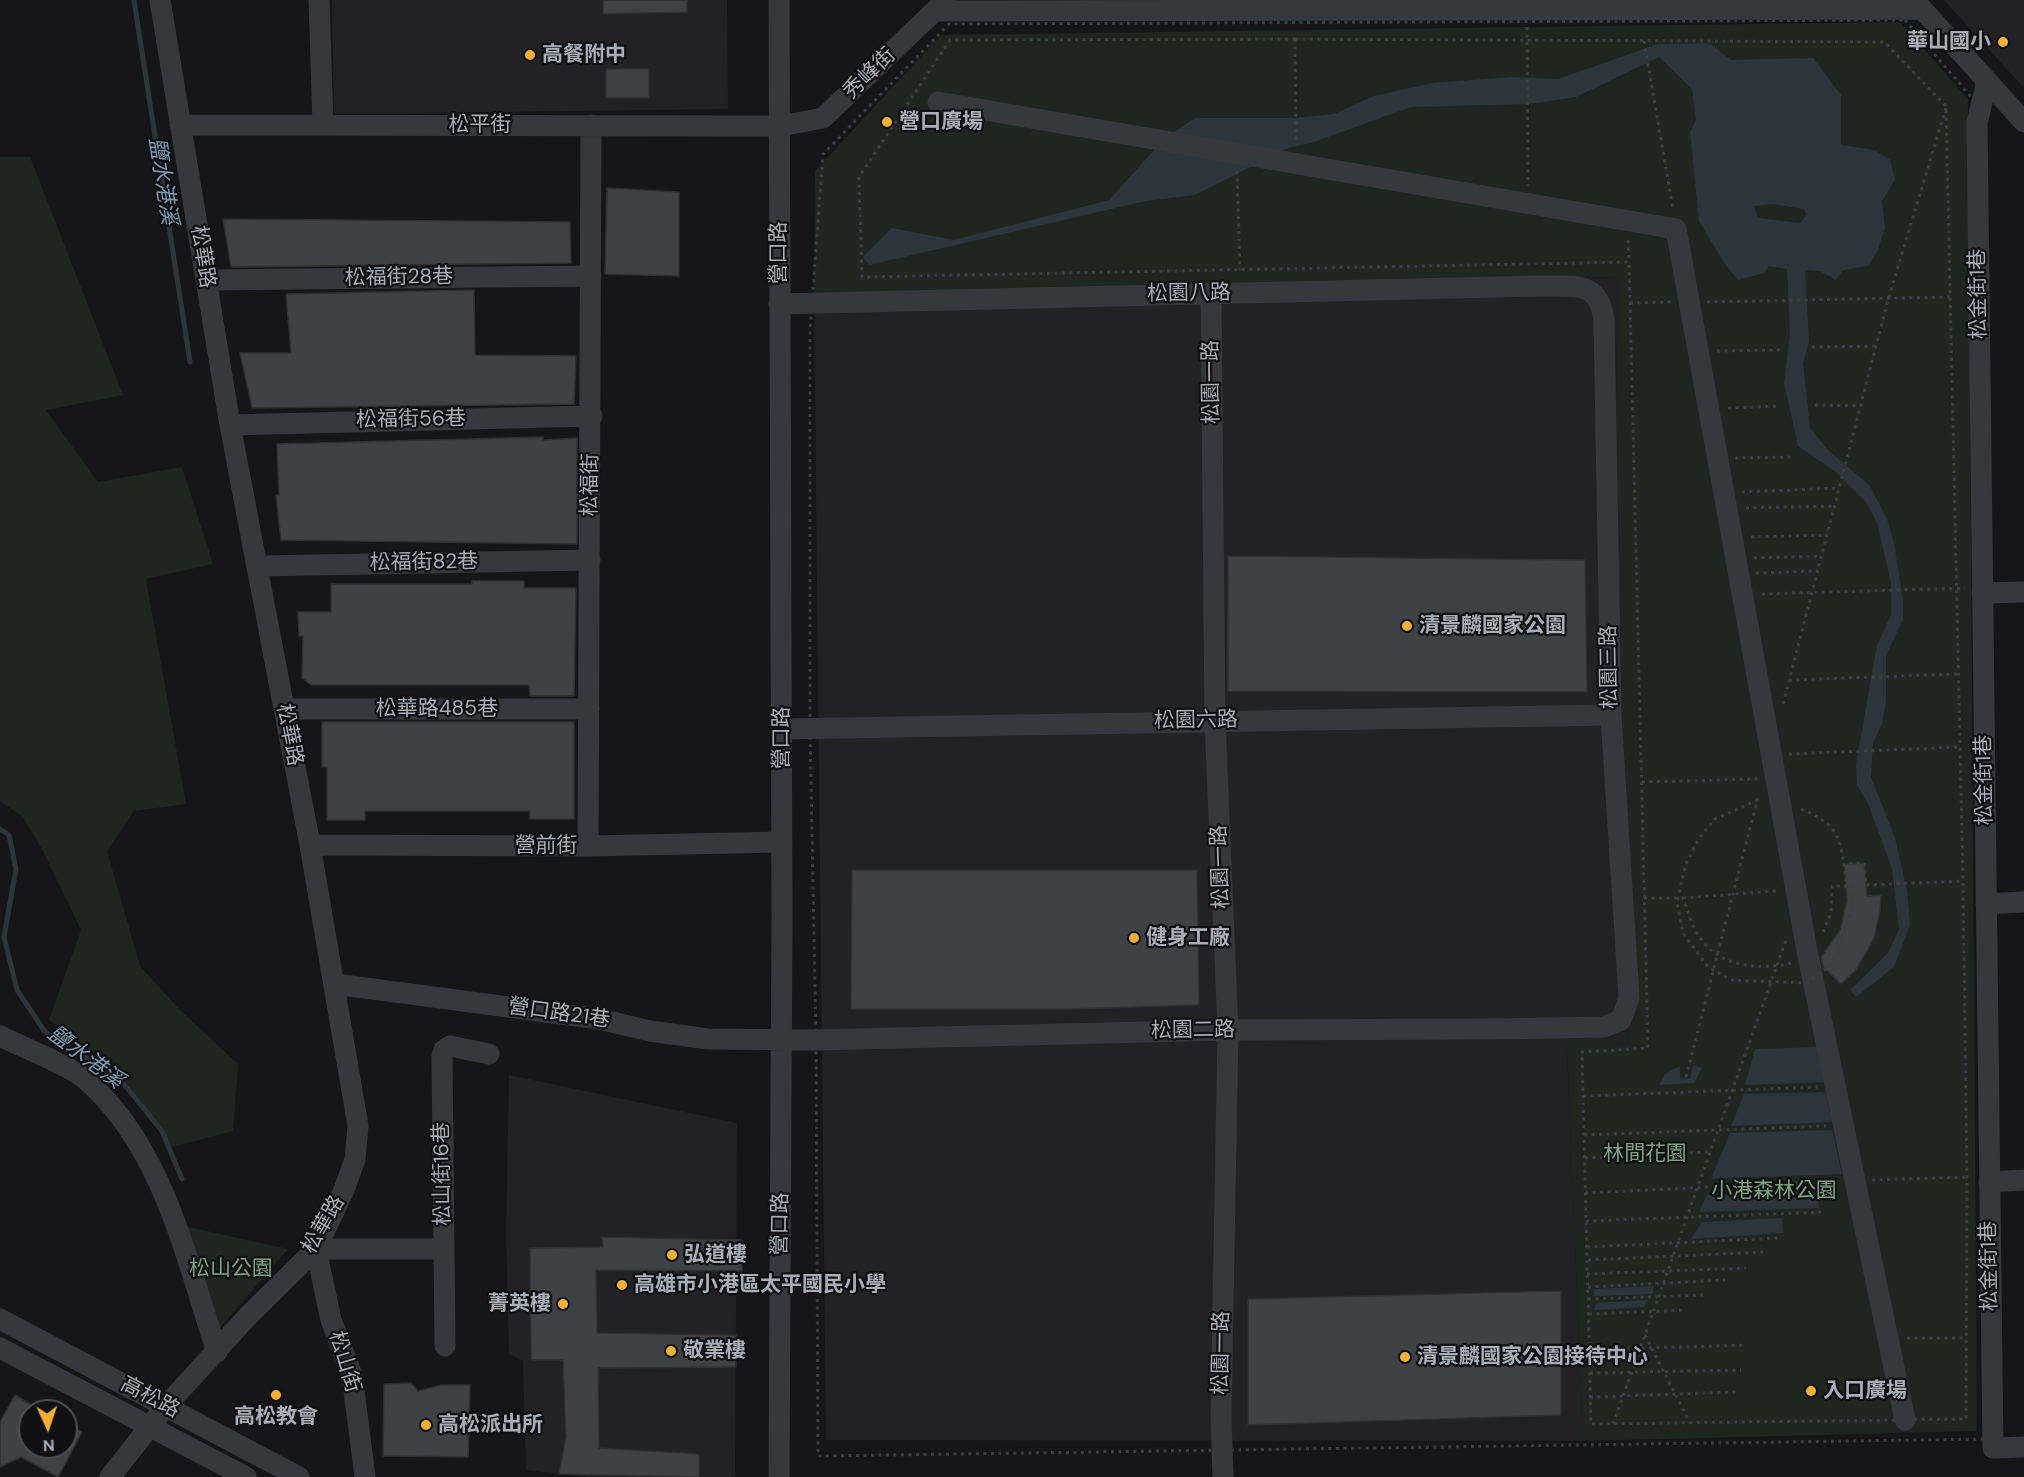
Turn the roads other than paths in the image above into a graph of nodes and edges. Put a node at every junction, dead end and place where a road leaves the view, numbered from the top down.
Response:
1 (160, 0) edge
2 (319, 0) edge
3 (779, 0) edge
4 (1918, 4) edge
5 (941, 6) edge
6 (1532, 11) edge
7 (1987, 81) junction
8 (938, 102) dead end
9 (2020, 111) edge
10 (180, 125) junction
11 (323, 125) junction
12 (591, 125) junction
13 (780, 126) junction
14 (591, 276) junction
15 (206, 280) junction
16 (1211, 294) junction
17 (1597, 295) joint
18 (779, 304) junction
19 (592, 416) junction
20 (230, 424) junction
21 (590, 560) junction
22 (259, 566) junction
23 (1981, 589) junction
24 (2024, 592) edge
25 (284, 709) junction
26 (589, 710) junction
27 (1611, 715) junction
28 (1215, 721) junction
29 (782, 729) junction
30 (782, 842) junction
31 (310, 845) junction
32 (588, 846) junction
33 (2024, 902) edge
34 (1986, 904) junction
35 (335, 984) junction
36 (1604, 1027) joint
37 (1228, 1030) junction
38 (0, 1035) edge
39 (782, 1040) junction
40 (489, 1054) dead end
41 (2024, 1180) edge
42 (1989, 1182) junction
43 (316, 1249) junction
44 (444, 1249) junction
45 (0, 1319) edge
46 (445, 1346) dead end
47 (0, 1348) edge
48 (217, 1352) junction
49 (166, 1406) junction
50 (1905, 1420) dead end
51 (150, 1425) junction
52 (2024, 1447) edge
53 (110, 1477) edge
54 (246, 1477) edge
55 (299, 1477) edge
56 (365, 1477) edge
57 (779, 1477) edge
58 (1223, 1477) edge

1 - 10 street, 松華路
2 - 11 street
3 - 13 street, 營口路
4 - 6 street
4 - 7 street
5 - 6 street
5 - 13 street, 秀峰街
7 - 9 street
7 - 23 street, 松金街1巷
8 - 50 street
10 - 11 street, 松平街
10 - 15 street, 松華路
11 - 12 street, 松平街
12 - 13 street, 松平街
12 - 14 street, 松福街
13 - 18 street, 營口路
14 - 15 street, 松福街28巷
14 - 19 street, 松福街
15 - 20 street, 松華路
16 - 17 street, 松園八路
16 - 18 street, 松園八路
16 - 28 street, 松園一路
17 - 27 street, 松園三路
18 - 29 street, 營口路
19 - 20 street, 松福街56巷
19 - 21 street, 松福街
20 - 22 street, 松華路
21 - 22 street, 松福街82巷
21 - 26 street, 松福街
22 - 25 street, 松華路
23 - 24 street
23 - 34 street, 松金街1巷
25 - 26 street, 松華路485巷
25 - 31 street, 松華路
26 - 32 street, 松福街
27 - 28 street, 松園六路
27 - 36 street, 松園三路
28 - 29 street, 松園六路
28 - 37 street, 松園一路
29 - 30 street, 營口路
30 - 32 street, 營前街
30 - 39 street, 營口路
31 - 32 street, 營前街
31 - 35 street, 松華路
33 - 34 street
34 - 42 street, 松金街1巷
35 - 39 street, 營口路21巷
35 - 43 street, 松華路
36 - 37 street, 松園二路
37 - 39 street, 松園二路
37 - 58 street, 松園一路
38 - 48 street
39 - 57 street, 營口路
40 - 44 street, 松山街16巷
41 - 42 street
42 - 52 street, 松金街1巷
43 - 44 street
43 - 48 street, 松華路
43 - 56 street, 松山街
44 - 46 street, 松山街16巷
45 - 49 street, 高松路
47 - 51 street, 高松路
48 - 49 street, 松華路
49 - 51 street, 松華路
49 - 55 street, 高松路
51 - 53 street, 松華路
51 - 54 street, 高松路

